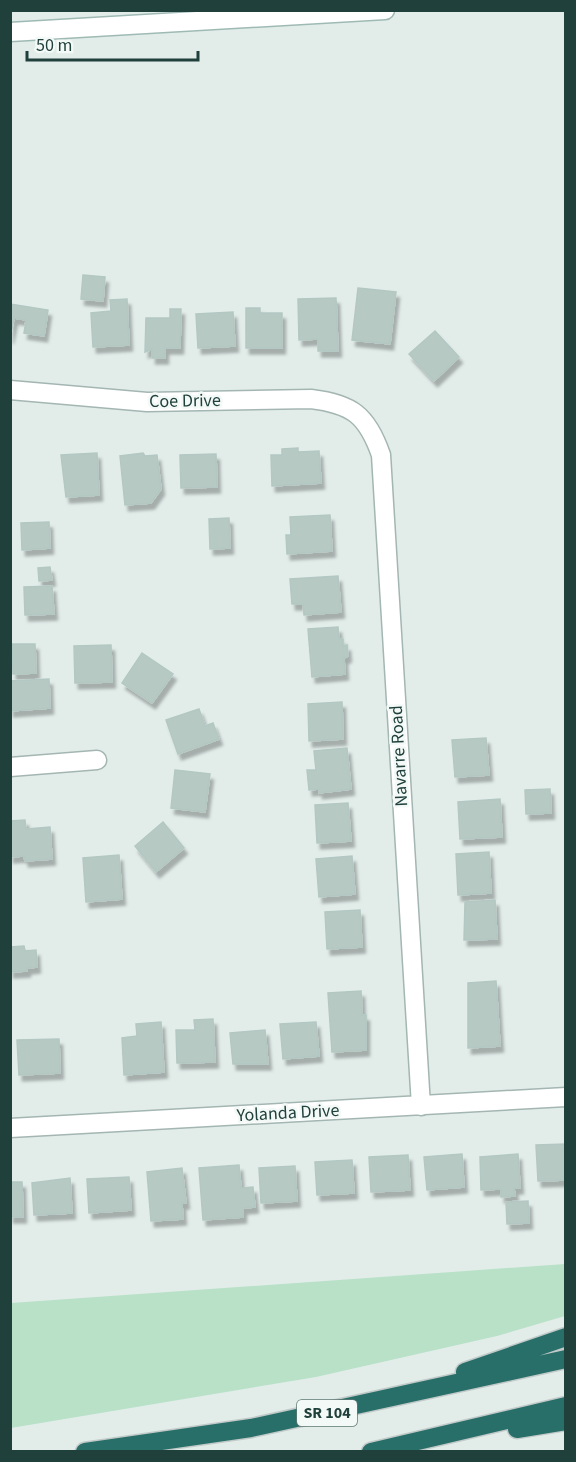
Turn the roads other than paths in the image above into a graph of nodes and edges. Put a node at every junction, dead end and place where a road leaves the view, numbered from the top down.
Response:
1 (385, 10) edge
2 (10, 32) edge
3 (10, 390) edge
4 (358, 413) joint
5 (97, 760) dead end
6 (10, 767) edge
7 (566, 1096) edge
8 (421, 1106) junction
9 (10, 1128) edge
10 (566, 1337) edge
11 (566, 1359) edge
12 (382, 1401) junction
13 (566, 1406) edge
14 (566, 1421) edge
15 (391, 1448) junction
16 (85, 1452) edge
17 (371, 1452) edge

1 - 2 street
3 - 4 street, Coe Drive
4 - 8 street, Navarre Road
5 - 6 street
7 - 8 street, Yolanda Drive
8 - 9 street, Yolanda Drive
10 - 12 highway
11 - 12 highway, SR 104
12 - 16 highway, SR 104
13 - 15 highway
14 - 15 highway
15 - 17 highway

